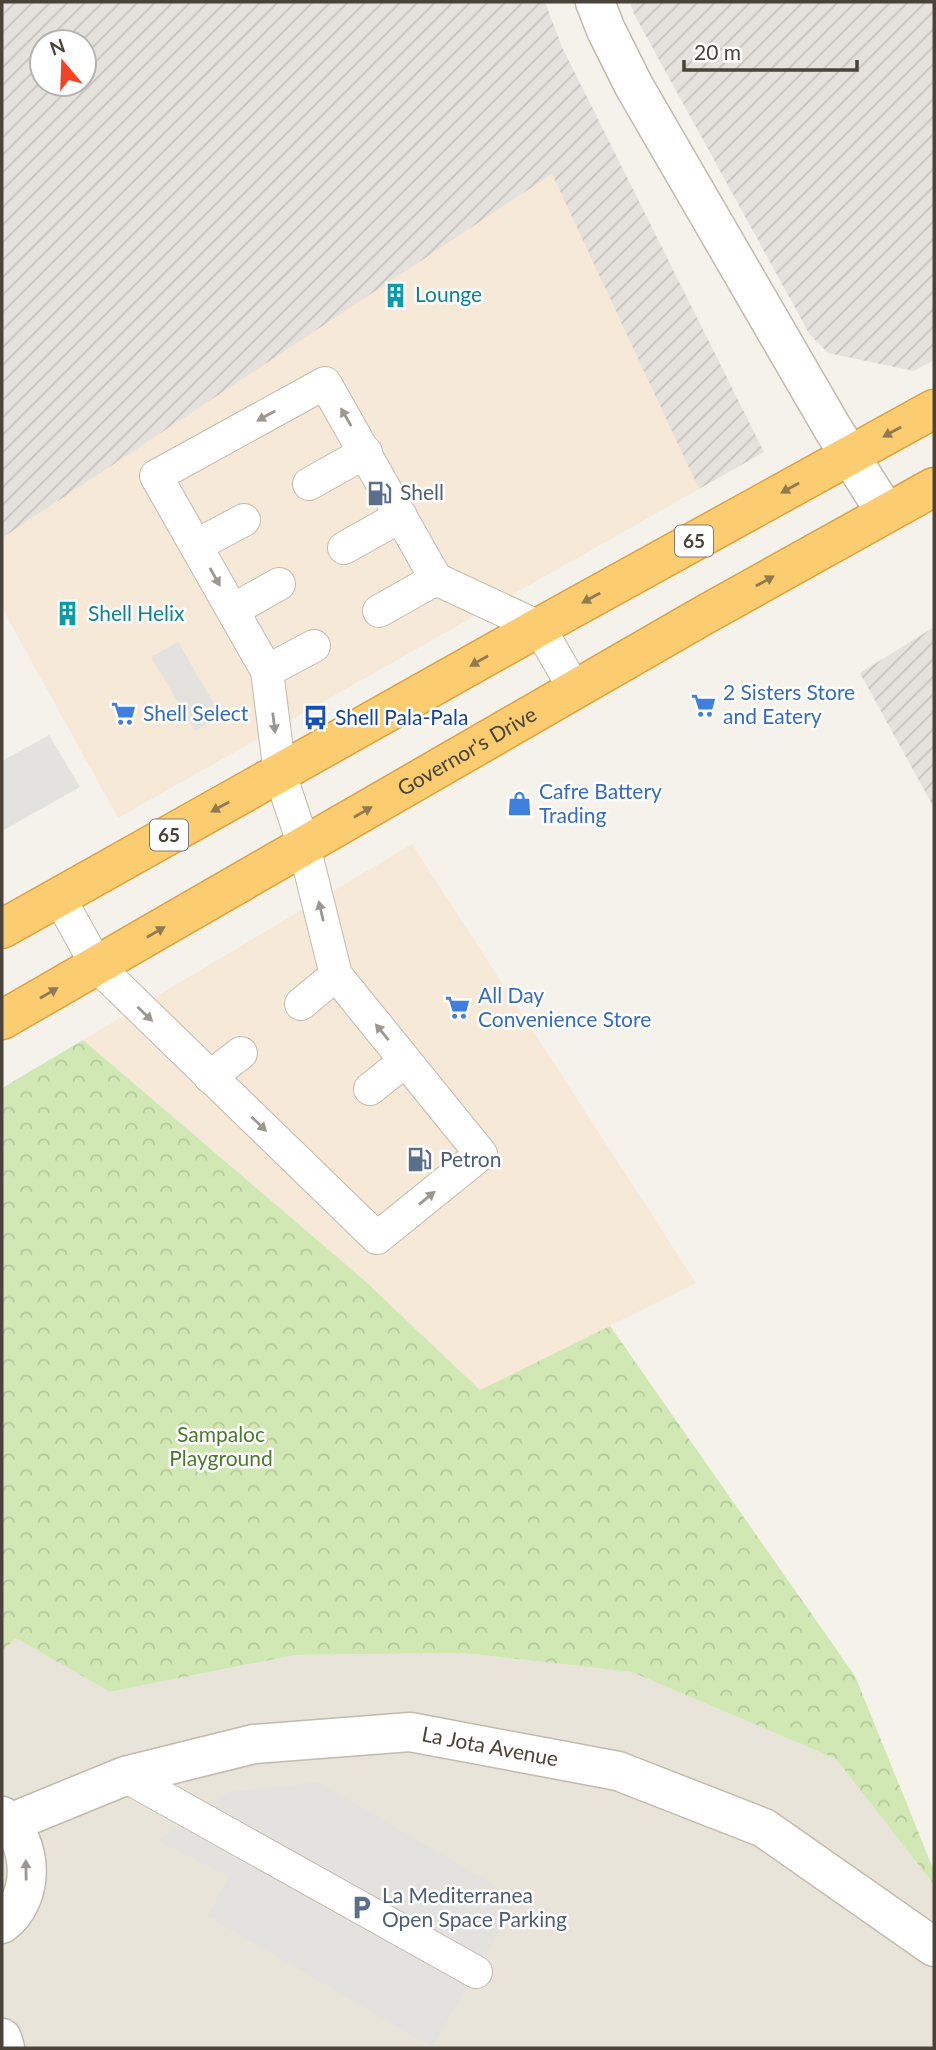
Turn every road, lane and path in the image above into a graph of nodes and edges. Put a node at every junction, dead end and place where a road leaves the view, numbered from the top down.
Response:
1 (595, 2) edge
2 (934, 409) edge
3 (366, 452) junction
4 (849, 455) junction
5 (309, 484) dead end
6 (934, 487) edge
7 (886, 513) junction
8 (401, 516) junction
9 (244, 520) dead end
10 (197, 545) junction
11 (344, 548) dead end
12 (436, 579) junction
13 (279, 584) dead end
14 (233, 610) junction
15 (379, 611) dead end
16 (538, 627) junction
17 (314, 646) dead end
18 (267, 671) junction
19 (575, 690) junction
20 (280, 774) junction
21 (304, 846) junction
22 (59, 897) junction
23 (2, 929) edge
24 (97, 966) junction
25 (336, 975) junction
26 (301, 1004) dead end
27 (2, 1020) edge
28 (241, 1053) dead end
29 (405, 1060) junction
30 (210, 1077) junction
31 (370, 1089) dead end
32 (125, 1776) junction
33 (6, 1819) edge
34 (2, 1924) edge
35 (934, 1947) edge
36 (476, 1972) dead end
37 (2, 2038) edge
38 (5, 2048) edge

1 - 4 street
2 -> 4 highway, 65
3 - 5 lane
3 - 8 lane
3 -> 10 lane
4 - 7 street
4 -> 16 highway, 65
6 - 7 highway, Governor's Drive
19 -> 7 highway, Governor's Drive
8 - 11 lane
8 - 12 lane
9 - 10 lane
10 -> 14 lane
12 - 15 lane
12 - 16 lane
13 - 14 lane
14 - 18 lane
16 - 19 lane
16 -> 20 highway, 65
17 - 18 lane
18 -> 20 lane
21 -> 19 highway, Governor's Drive
20 - 21 lane
20 -> 22 highway, 65
24 -> 21 highway, Governor's Drive
25 -> 21 lane
22 - 23 highway, 65
22 - 24 lane
27 -> 24 highway, Governor's Drive
24 -> 30 lane
25 - 26 lane
29 -> 25 lane
28 - 30 lane
30 -> 29 lane
29 - 31 lane
32 - 33 street, La Jota Avenue
32 - 35 street, La Jota Avenue
32 - 36 lane
34 -> 33 street
37 - 38 street

